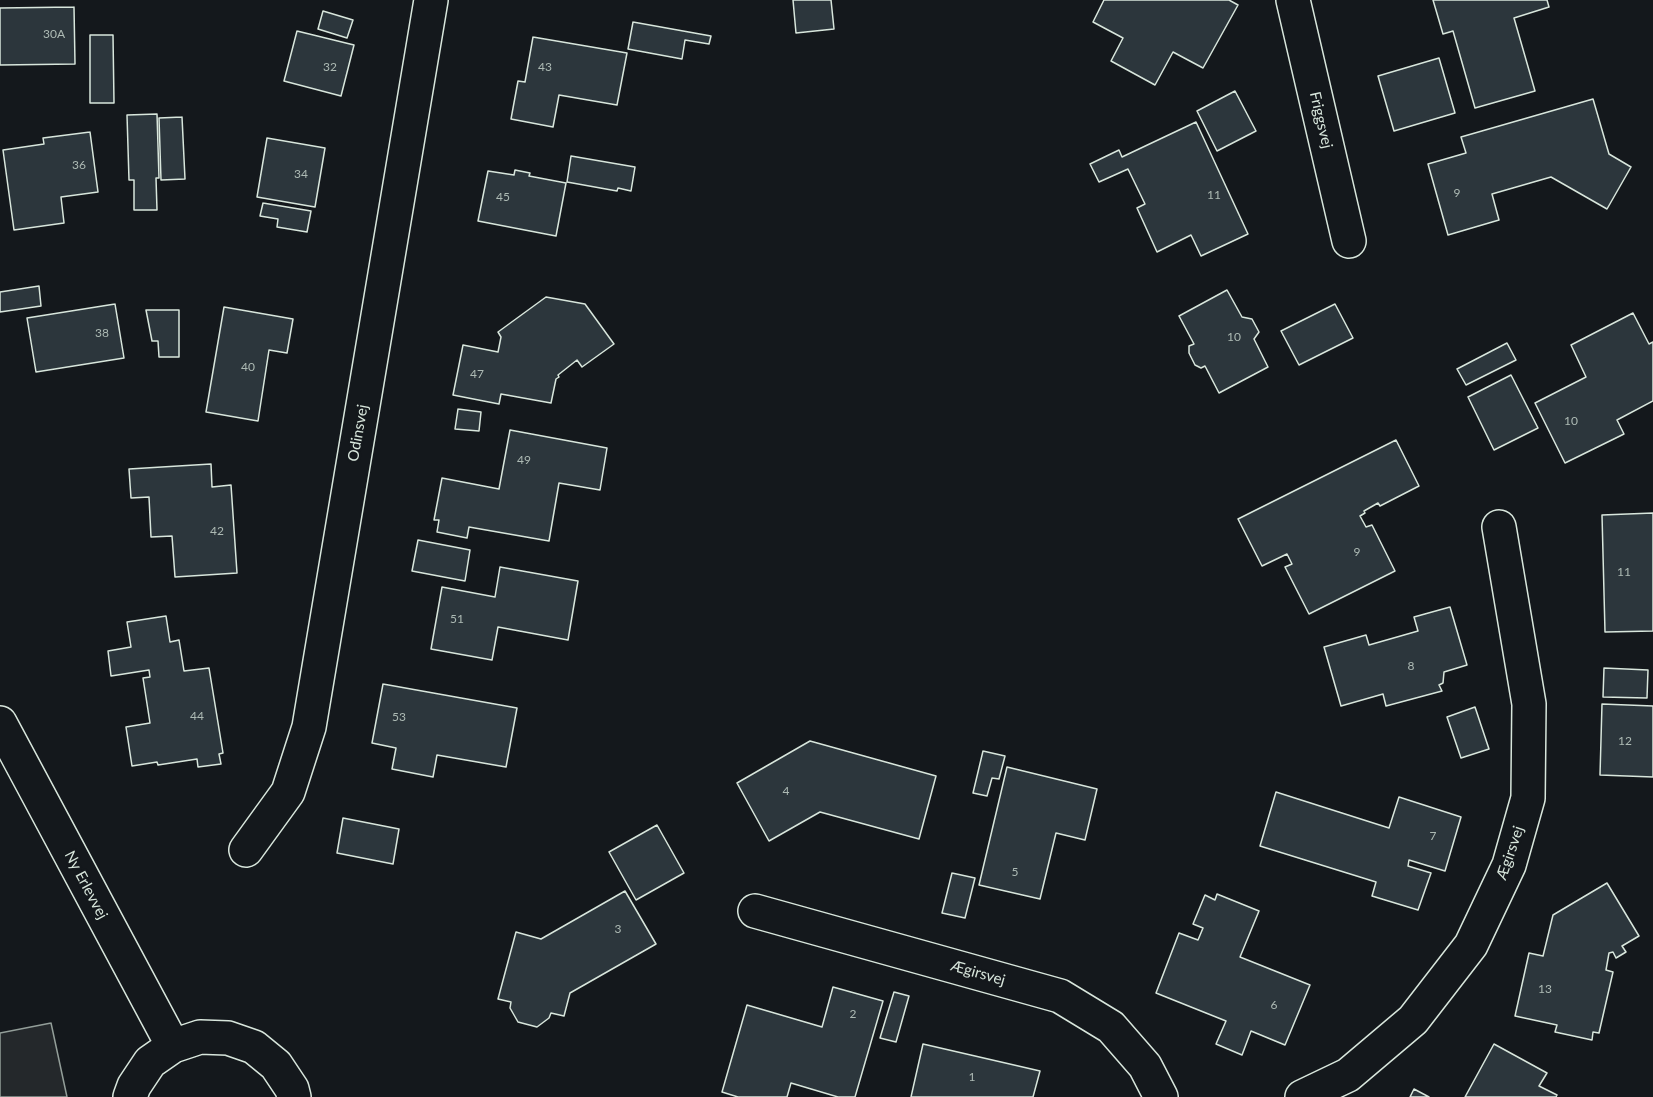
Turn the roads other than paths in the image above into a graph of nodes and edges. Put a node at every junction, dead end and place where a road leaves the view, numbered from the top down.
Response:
1 (431, 0) edge
2 (1293, 0) edge
3 (1349, 241) dead end
4 (1499, 527) dead end
5 (0, 723) edge
6 (246, 850) dead end
7 (755, 910) dead end
8 (173, 1046) junction
9 (130, 1097) edge
10 (294, 1097) edge
11 (1161, 1097) edge
12 (1302, 1097) edge

1 - 6 street, Odinsvej
2 - 3 street, Friggsvej
4 - 12 street, Ægirsvej
5 - 8 street, Ny Erlevvej
7 - 11 street, Ægirsvej
8 - 9 street
8 - 10 street

